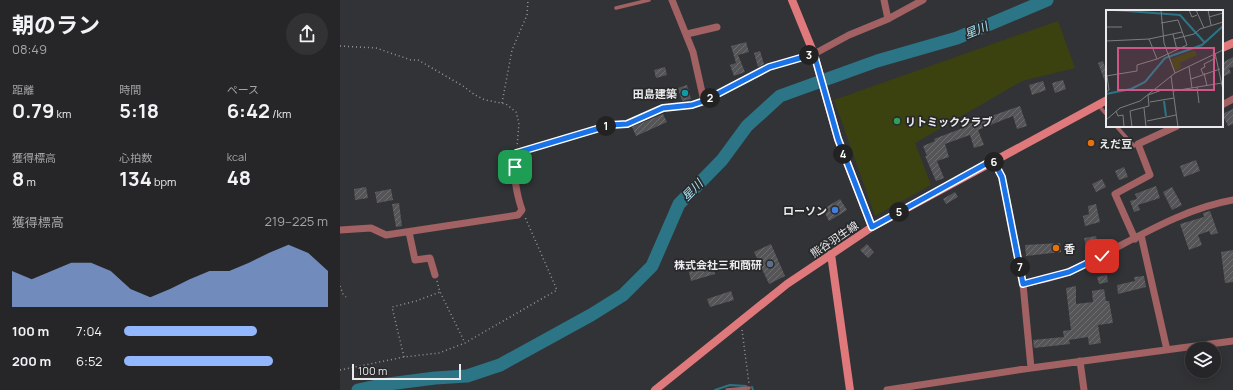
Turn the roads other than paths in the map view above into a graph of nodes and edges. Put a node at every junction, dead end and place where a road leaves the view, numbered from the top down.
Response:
1 (649, 0) edge
2 (672, 0) edge
3 (792, 0) edge
4 (884, 0) edge
5 (923, 0) edge
6 (616, 8) dead end
7 (888, 19) junction
8 (717, 27) dead end
9 (687, 34) junction
10 (1233, 43) edge
11 (1223, 48) edge
12 (815, 58) junction
13 (1233, 99) edge
14 (704, 101) junction
15 (1106, 101) edge
16 (1223, 104) edge
17 (1098, 105) junction
18 (1106, 114) edge
19 (1117, 127) edge
20 (1175, 127) edge
21 (1138, 144) junction
22 (993, 160) junction
23 (1233, 200) edge
24 (872, 227) junction
25 (340, 230) edge
26 (409, 232) junction
27 (1138, 237) junction
28 (831, 254) junction
29 (435, 275) road end
30 (1023, 284) junction
31 (1233, 341) edge
32 (1167, 350) junction
33 (1080, 361) junction
34 (1032, 368) junction
35 (749, 388) road end
36 (655, 390) edge
37 (727, 390) edge
38 (850, 390) edge
39 (887, 390) edge
40 (1084, 390) edge

1 - 6 lane
2 - 9 street
3 - 12 main road
4 - 7 street
5 - 7 street
7 - 12 street
8 - 9 street
9 - 14 street
10 - 11 main road
12 - 14 street
12 - 24 main road
13 - 16 street
14 - 26 street
15 - 17 main road, 熊谷羽生線
17 - 18 lane
17 - 22 main road, 熊谷羽生線
19 - 21 lane
20 - 21 street
21 - 27 street
22 - 24 main road, 熊谷羽生線
22 - 30 street
23 - 27 street
24 - 28 main road, 熊谷羽生線
25 - 26 street
26 - 29 street
27 - 30 street
27 - 32 street
28 - 36 main road, 熊谷羽生線
28 - 38 main road
30 - 34 street
31 - 32 street
32 - 33 street
33 - 34 street
33 - 40 street
34 - 39 street
35 - 37 lane

